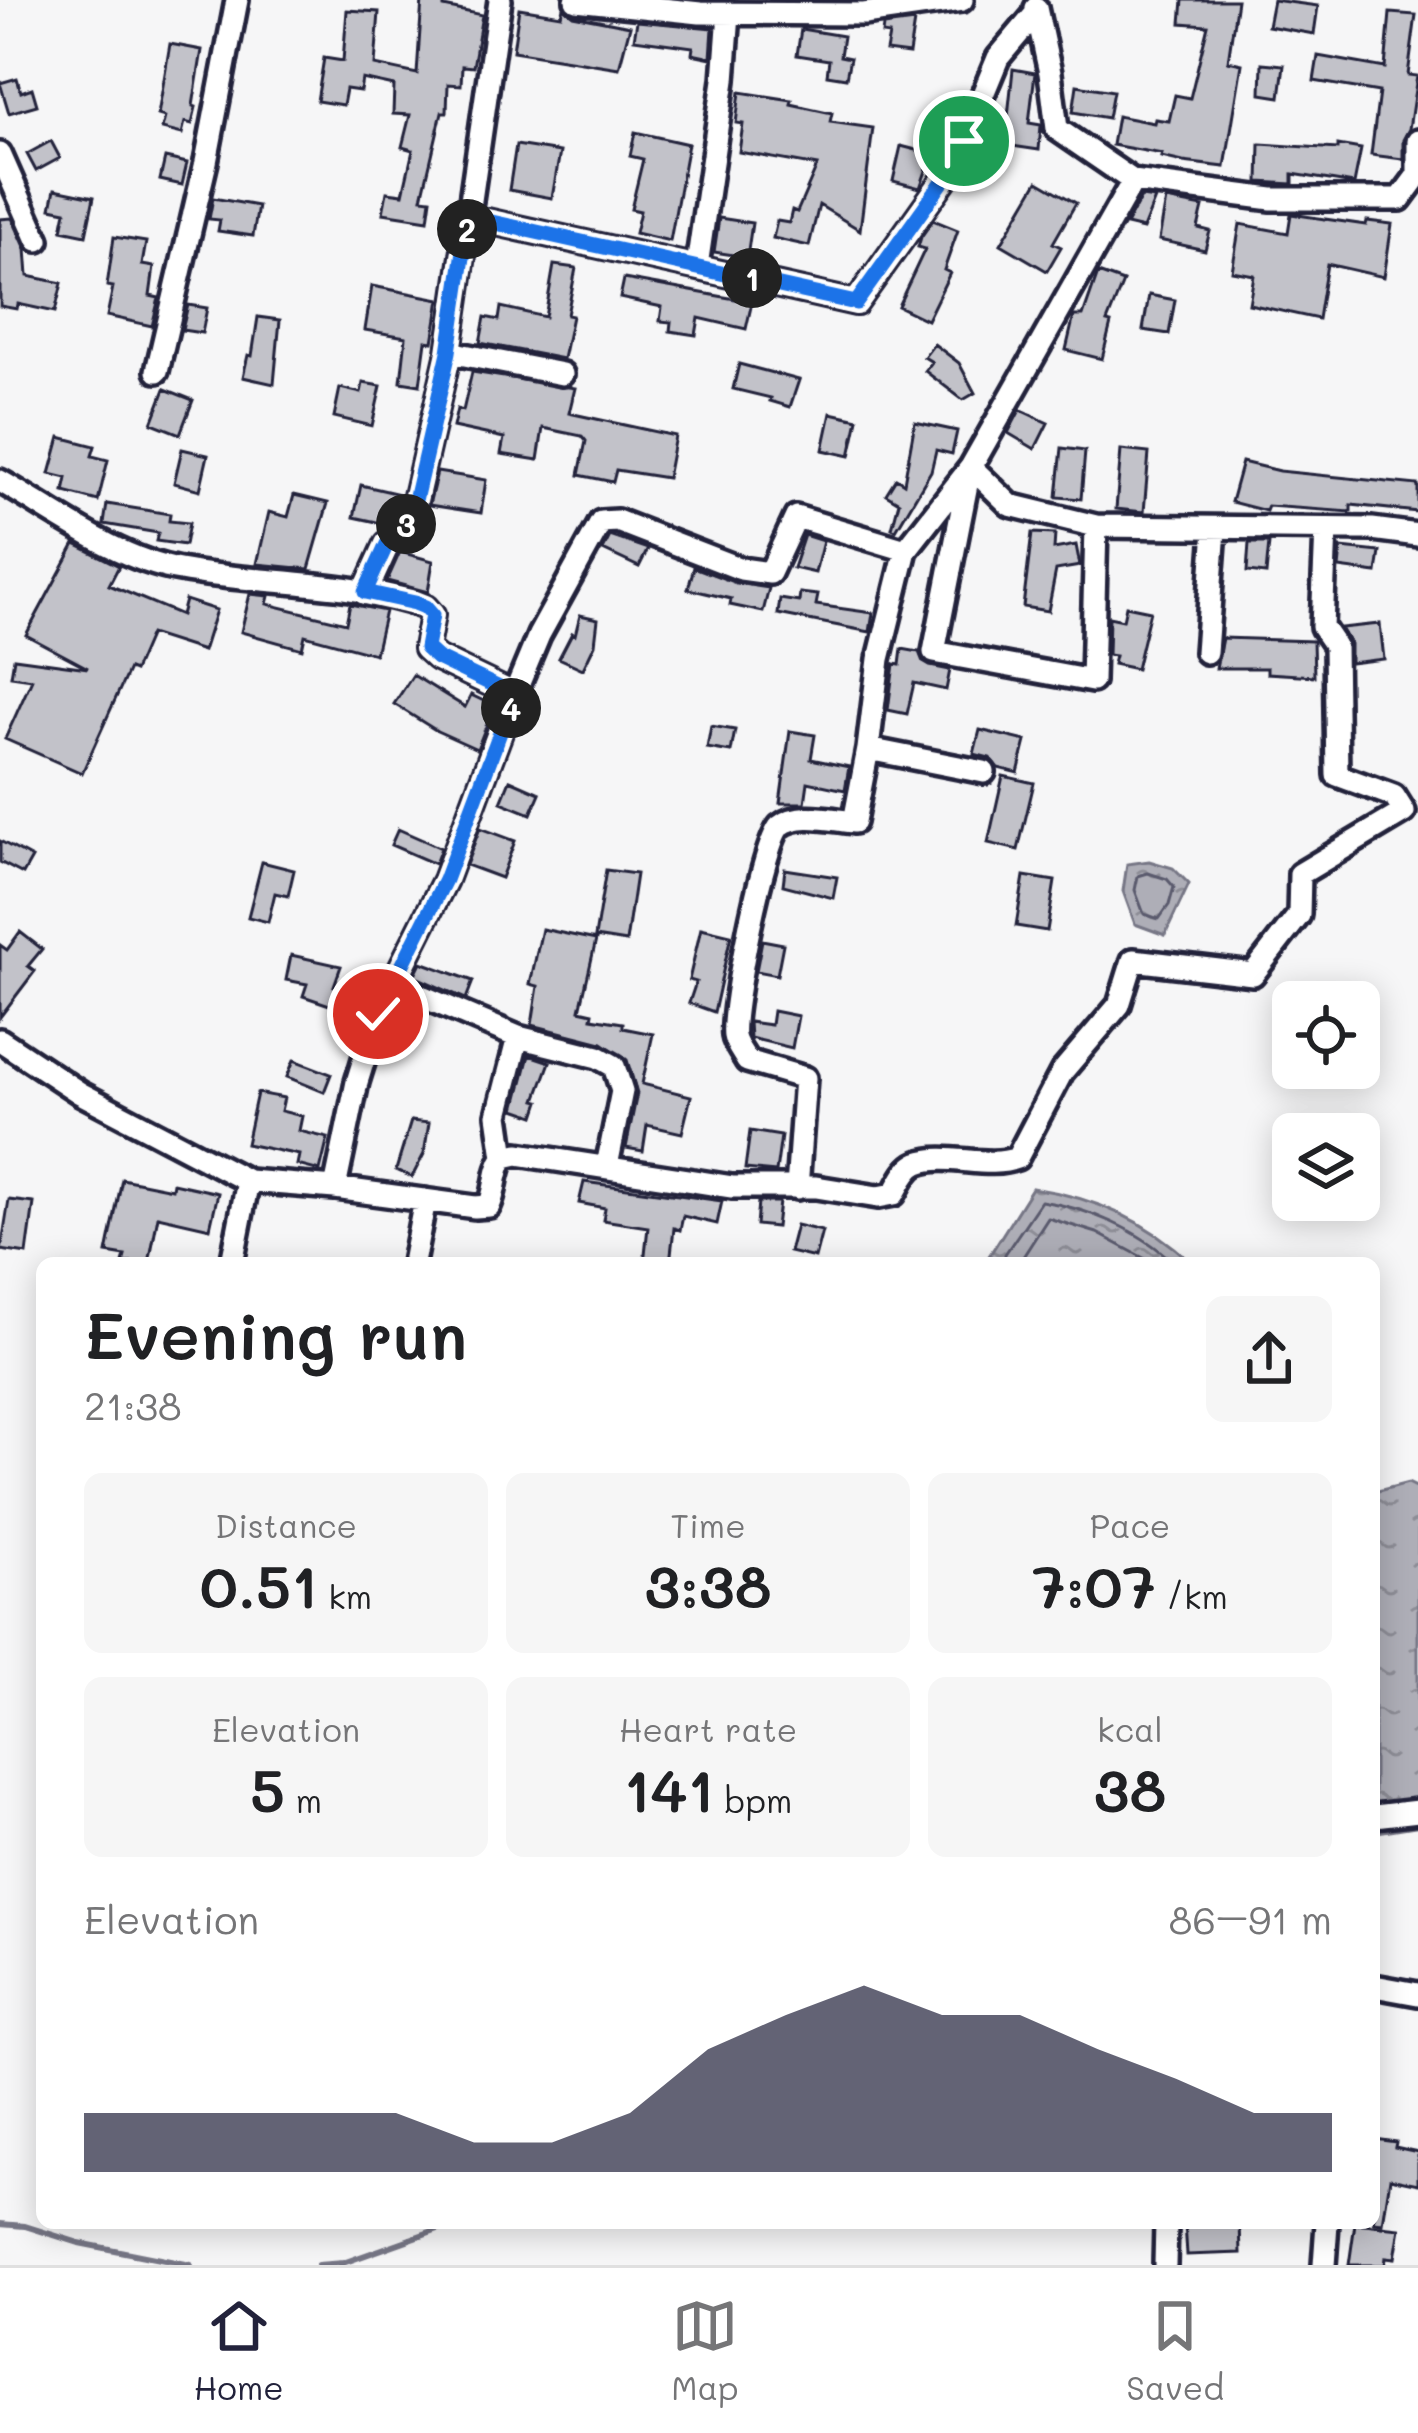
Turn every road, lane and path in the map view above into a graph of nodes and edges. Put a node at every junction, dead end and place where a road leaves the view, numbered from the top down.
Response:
1 (236, 0) edge
2 (500, 0) edge
3 (576, 0) edge
4 (962, 0) edge
5 (1035, 7) edge
6 (728, 13) junction
7 (1418, 141) edge
8 (0, 154) edge
9 (1418, 176) edge
10 (1133, 182) junction
11 (469, 217) junction
12 (38, 241) dead end
13 (697, 266) junction
14 (449, 352) junction
15 (157, 371) dead end
16 (562, 374) dead end
17 (971, 467) junction
18 (0, 481) edge
19 (1096, 526) junction
20 (1215, 529) junction
21 (1326, 529) junction
22 (1418, 535) edge
23 (907, 550) junction
24 (365, 592) junction
25 (1206, 652) dead end
26 (514, 695) junction
27 (868, 749) junction
28 (983, 772) dead end
29 (393, 984) junction
30 (518, 1036) junction
31 (0, 1040) edge
32 (503, 1156) junction
33 (607, 1166) junction
34 (337, 1177) junction
35 (248, 1181) junction
36 (797, 1188) junction
37 (425, 1200) junction
38 (233, 1257) edge
39 (414, 1257) edge
40 (1418, 1811) edge
41 (1380, 1815) edge
42 (1380, 1987) edge
43 (1418, 1994) edge
44 (1166, 2229) edge
45 (1327, 2229) edge
46 (1166, 2265) edge
47 (1324, 2265) edge

1 - 15 street
2 - 11 street
3 - 6 street
4 - 6 street
5 - 10 street
5 - 13 street
6 - 13 street
7 - 9 street
8 - 12 street
9 - 10 street
10 - 17 street
11 - 13 street
11 - 14 street
14 - 16 street
14 - 24 street
17 - 19 street
17 - 19 street
17 - 23 street
18 - 24 street
19 - 20 street
20 - 21 street
20 - 25 street
21 - 22 street
21 - 36 street
23 - 26 street
23 - 27 street
24 - 26 street
26 - 29 street
27 - 28 street
27 - 36 street
29 - 30 street
29 - 34 street
30 - 32 street
30 - 33 street
31 - 35 street
32 - 33 street
32 - 37 street
33 - 36 street
34 - 35 street
34 - 37 street
35 - 38 street
37 - 39 street
40 - 41 street
42 - 43 street
44 - 46 street
45 - 47 street

